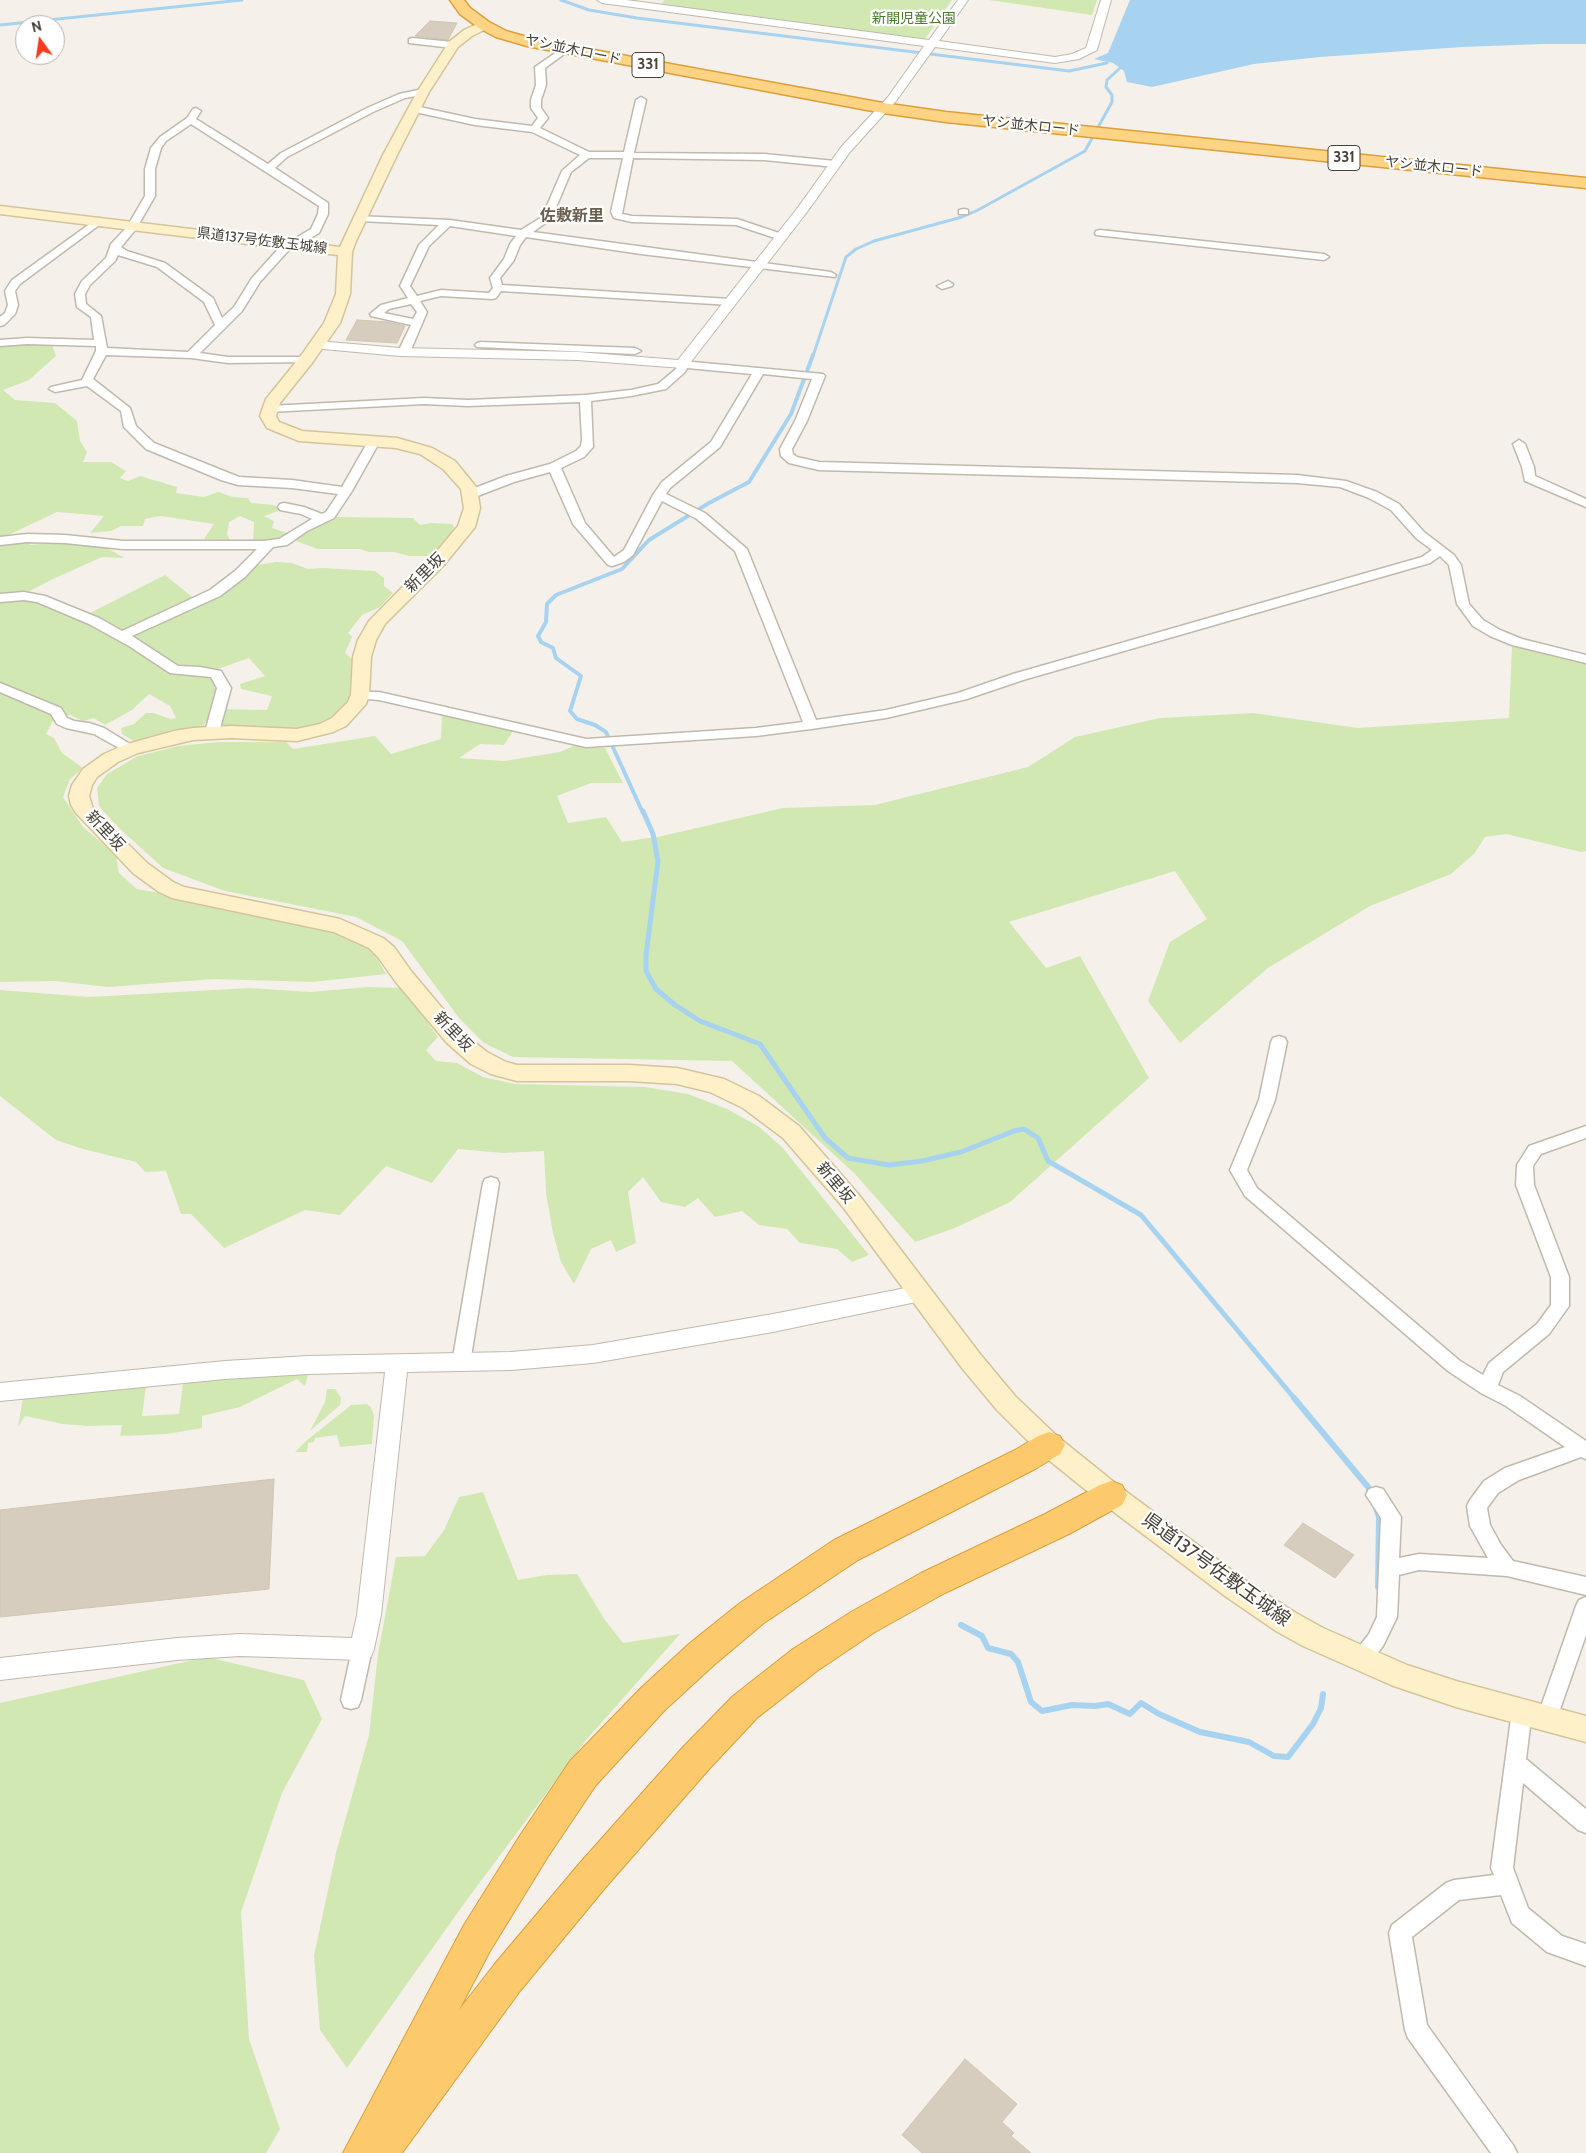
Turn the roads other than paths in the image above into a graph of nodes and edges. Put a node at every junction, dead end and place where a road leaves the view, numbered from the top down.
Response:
1 (457, 0) edge
2 (602, 0) edge
3 (963, 0) edge
4 (1106, 0) edge
5 (650, 3) edge
6 (484, 25) junction
7 (412, 41) dead end
8 (453, 45) junction
9 (930, 48) junction
10 (564, 50) junction
11 (423, 92) junction
12 (641, 100) dead end
13 (884, 108) junction
14 (414, 109) junction
15 (196, 111) dead end
16 (191, 120) junction
17 (534, 129) junction
18 (587, 155) junction
19 (628, 155) junction
20 (835, 164) junction
21 (267, 170) junction
22 (1586, 183) edge
23 (0, 210) edge
24 (360, 218) junction
25 (98, 222) junction
26 (447, 223) junction
27 (133, 226) junction
28 (524, 233) junction
29 (1100, 233) dead end
30 (781, 237) junction
31 (291, 245) junction
32 (116, 248) junction
33 (345, 252) junction
34 (1324, 257) dead end
35 (758, 266) junction
36 (831, 275) dead end
37 (498, 288) junction
38 (414, 300) junction
39 (730, 302) junction
40 (0, 323) edge
41 (417, 323) junction
42 (222, 325) junction
43 (0, 343) edge
44 (318, 344) junction
45 (481, 345) dead end
46 (101, 347) junction
47 (522, 350) junction
48 (635, 351) dead end
49 (404, 352) junction
50 (191, 355) junction
51 (306, 360) junction
52 (682, 364) junction
53 (759, 371) junction
54 (90, 382) junction
55 (55, 389) dead end
56 (586, 398) junction
57 (269, 409) junction
58 (374, 441) junction
59 (1519, 444) dead end
60 (554, 467) junction
61 (346, 491) junction
62 (471, 494) junction
63 (659, 495) junction
64 (1586, 503) edge
65 (284, 507) dead end
66 (687, 509) joint
67 (322, 519) junction
68 (0, 541) edge
69 (269, 544) junction
70 (1440, 551) junction
71 (0, 598) edge
72 (122, 636) junction
73 (1586, 659) edge
74 (1, 687) dead end
75 (360, 695) junction
76 (811, 725) junction
77 (212, 732) junction
78 (131, 749) junction
79 (1279, 1042) dead end
80 (1586, 1132) edge
81 (492, 1183) dead end
82 (921, 1293) junction
83 (461, 1363) junction
84 (397, 1364) junction
85 (1488, 1388) junction
86 (0, 1392) edge
87 (1049, 1445) junction
88 (1583, 1450) edge
89 (1111, 1495) junction
90 (1376, 1495) dead end
91 (1390, 1568) junction
92 (1507, 1568) junction
93 (1586, 1586) edge
94 (1586, 1606) edge
95 (362, 1649) junction
96 (1361, 1659) junction
97 (0, 1669) edge
98 (351, 1700) dead end
99 (1534, 1714) junction
100 (1586, 1729) edge
101 (1515, 1762) junction
102 (1586, 1823) edge
103 (1508, 1884) junction
104 (1586, 1955) edge
105 (363, 2153) edge
106 (376, 2153) edge
107 (1504, 2153) edge

1 - 6 highway, 331
2 - 5 street
3 - 9 street
4 - 9 street
5 - 9 street
6 - 8 main road, 県道137号佐敷玉城線
6 - 10 highway, ヤシ並木ロード / 331
7 - 8 street
8 - 11 main road, 県道137号佐敷玉城線
9 - 13 street
10 - 13 highway, ヤシ並木ロード / 331
10 - 17 street
11 - 14 main road, 県道137号佐敷玉城線
11 - 21 street
12 - 19 street
13 - 20 street
13 - 22 highway, ヤシ並木ロード / 331
14 - 17 street
14 - 24 main road, 県道137号佐敷玉城線
15 - 16 street
16 - 21 street
16 - 27 street
17 - 18 street
18 - 19 street
18 - 28 street
19 - 20 street
19 - 30 street
20 - 30 street
21 - 31 street
23 - 25 main road, 県道137号佐敷玉城線
24 - 26 street
24 - 33 main road, 県道137号佐敷玉城線
25 - 27 main road, 県道137号佐敷玉城線
25 - 40 street
26 - 28 street
26 - 38 street
27 - 31 main road, 県道137号佐敷玉城線
27 - 32 street
28 - 35 street
28 - 37 street
29 - 34 street
30 - 35 street
31 - 33 main road, 県道137号佐敷玉城線
31 - 42 street
32 - 42 street
32 - 46 street
33 - 44 main road
35 - 36 street
35 - 39 street
37 - 38 street
37 - 39 street
38 - 41 street
38 - 41 street
39 - 52 street
41 - 49 street
42 - 50 street
43 - 46 street
44 - 49 street
44 - 51 main road
45 - 47 street
46 - 50 street
46 - 54 street
47 - 48 street
47 - 49 street
47 - 52 street
50 - 51 street
51 - 57 main road
52 - 53 street
52 - 56 street
53 - 63 street
53 - 70 street
54 - 55 street
54 - 61 street
56 - 57 street
56 - 60 street
57 - 58 main road
58 - 61 street
58 - 62 main road
59 - 64 street
60 - 62 street
60 - 63 street
61 - 67 street
62 - 75 main road, 新里坂
63 - 66 street
65 - 67 street
66 - 76 street
67 - 69 street
68 - 69 street
69 - 72 street
70 - 73 street
70 - 76 street
71 - 72 street
72 - 77 street
74 - 78 street
75 - 76 street
75 - 77 main road, 新里坂
77 - 78 main road, 新里坂
78 - 82 main road, 新里坂
79 - 85 street
80 - 85 street
81 - 83 street
82 - 83 street
82 - 87 main road, 県道137号佐敷玉城線
83 - 84 street
84 - 86 street
84 - 95 street
85 - 88 street
87 - 89 main road, 県道137号佐敷玉城線
87 - 105 highway
88 - 92 street
89 - 96 main road, 県道137号佐敷玉城線
89 - 106 highway
90 - 91 street
91 - 92 street
91 - 96 street
92 - 93 street
94 - 99 street
95 - 97 street
95 - 98 street
96 - 99 main road, 県道137号佐敷玉城線
99 - 100 main road, 県道137号佐敷玉城線
99 - 101 street
101 - 102 street
101 - 103 street
103 - 104 street
103 - 107 street

